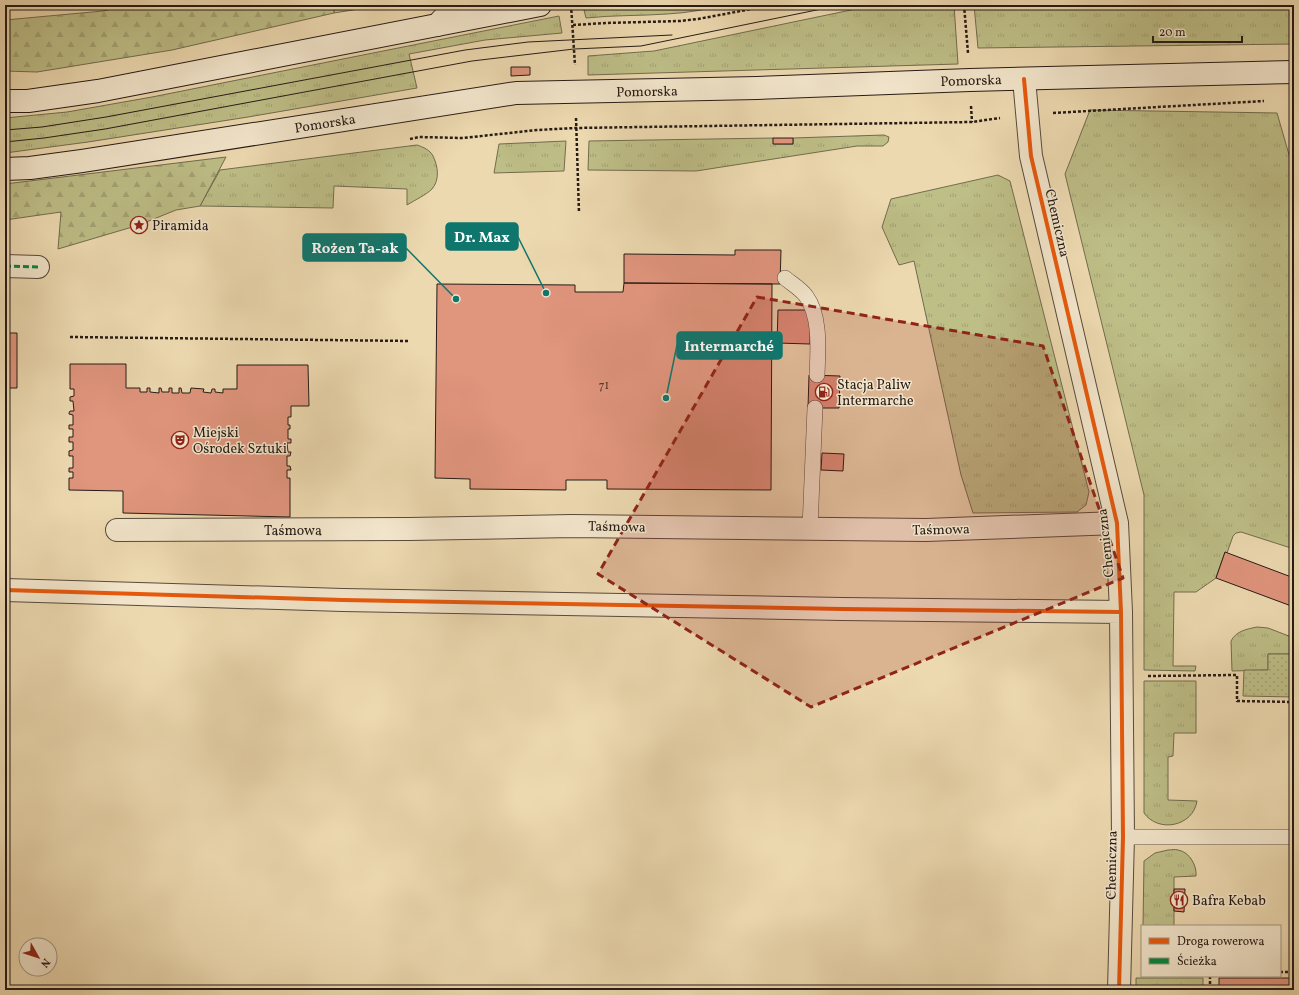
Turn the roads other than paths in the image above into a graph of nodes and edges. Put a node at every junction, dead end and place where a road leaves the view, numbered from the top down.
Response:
1 (456, 5) edge
2 (540, 5) edge
3 (437, 25) junction
4 (1294, 72) edge
5 (1024, 79) junction
6 (5, 101) edge
7 (5, 169) edge
8 (5, 266) edge
9 (38, 267) dead end
10 (785, 278) dead end
11 (817, 375) dead end
12 (815, 408) dead end
13 (1117, 523) junction
14 (810, 528) junction
15 (117, 530) dead end
16 (5, 590) edge
17 (1121, 612) junction
18 (1123, 837) junction
19 (1294, 837) edge
20 (1119, 990) edge

1 - 3 street
2 - 3 street
3 - 6 street
4 - 5 street, Pomorska
5 - 7 street, Pomorska
5 - 13 street, Chemiczna
8 - 9 street
10 - 11 lane
12 - 14 lane
13 - 14 street, Taśmowa
13 - 17 street, Chemiczna
14 - 15 street, Taśmowa
16 - 17 street
17 - 18 street, Chemiczna
18 - 19 lane
18 - 20 street, Chemiczna

